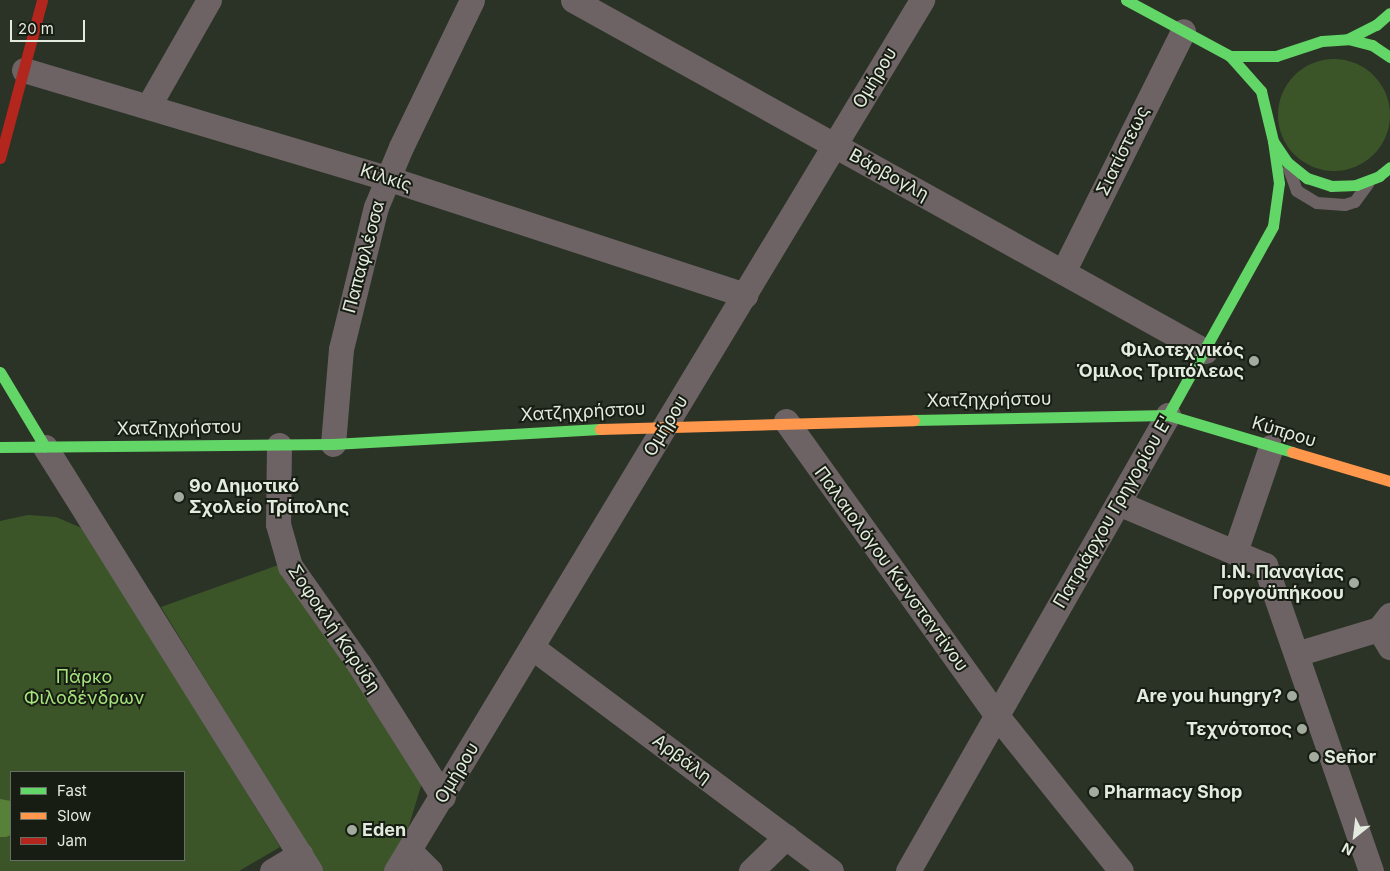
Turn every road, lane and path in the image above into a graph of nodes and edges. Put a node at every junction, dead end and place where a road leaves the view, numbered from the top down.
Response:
1 (42, 0) edge
2 (209, 0) edge
3 (472, 0) edge
4 (573, 0) edge
5 (922, 0) edge
6 (1126, 0) edge
7 (1390, 13) edge
8 (1183, 31) junction
9 (1348, 39) junction
10 (1300, 51) junction
11 (1230, 56) junction
12 (1390, 57) edge
13 (1282, 69) dead end
14 (24, 70) junction
15 (1274, 84) dead end
16 (149, 106) junction
17 (1267, 116) junction
18 (1273, 141) junction
19 (834, 145) junction
20 (0, 158) edge
21 (1287, 162) junction
22 (1390, 167) edge
23 (1380, 177) edge
24 (387, 178) junction
25 (1063, 272) junction
26 (745, 295) junction
27 (1205, 351) junction
28 (0, 372) edge
29 (1168, 415) junction
30 (786, 421) junction
31 (666, 425) junction
32 (333, 444) junction
33 (279, 445) junction
34 (0, 447) edge
35 (45, 447) junction
36 (1271, 447) junction
37 (1390, 481) edge
38 (1118, 502) junction
39 (1234, 552) junction
40 (1386, 630) edge
41 (533, 648) junction
42 (1296, 654) junction
43 (997, 716) junction
44 (443, 797) junction
45 (786, 837) junction
46 (410, 851) junction
47 (305, 862) edge
48 (915, 868) edge
49 (272, 871) edge
50 (396, 871) edge
51 (430, 871) edge
52 (751, 871) edge
53 (831, 871) edge
54 (1121, 871) edge
55 (1371, 871) edge

1 - 14 street
2 - 16 street
3 - 24 street, Παπαφλέσσα
4 - 19 street, Βάρβογλη
5 - 19 street, Ομήρου
6 - 8 street
7 - 9 street
8 - 11 street
8 - 25 street, Σιατίστεως
9 - 10 street
9 - 12 street
10 - 11 street
10 - 13 street
11 - 17 street
14 - 16 street, Κιλκίς
14 - 20 street
15 - 17 street
16 - 24 street, Κιλκίς
17 - 18 street
18 - 21 street
18 - 27 street, Πατριάρχου Γρηγορίου Ε'
19 - 25 street, Βάρβογλη
19 - 26 street, Ομήρου
21 - 23 street
21 - 23 lane
22 - 23 street
24 - 26 street, Κιλκίς
24 - 32 street, Παπαφλέσσα
25 - 27 street, Βάρβογλη
26 - 31 street, Ομήρου
27 - 29 street, Πατριάρχου Γρηγορίου Ε'
28 - 35 street
29 - 30 street, Χατζηχρήστου
29 - 36 street, Κύπρου
29 - 38 street, Πατριάρχου Γρηγορίου Ε'
30 - 31 street, Χατζηχρήστου
30 - 43 street, Παλαιολόγου Κωνσταντίνου
31 - 32 street, Χατζηχρήστου
31 - 41 street, Ομήρου
32 - 33 street, Χατζηχρήστου
33 - 35 street, Χατζηχρήστου
33 - 44 street, Σοφοκλή Καρύδη
34 - 35 street, Χατζηχρήστου
35 - 47 street
36 - 37 street, Κύπρου
36 - 39 street
38 - 39 street
38 - 43 street, Πατριάρχου Γρηγορίου Ε'
39 - 42 street
40 - 42 street
41 - 44 street, Ομήρου
41 - 45 street, Αρβάλη
42 - 55 street
43 - 48 street, Πατριάρχου Γρηγορίου Ε'
43 - 54 street, Παλαιολόγου Κωνσταντίνου
44 - 46 street, Ομήρου
45 - 52 street
45 - 53 street, Αρβάλη
46 - 50 street, Ομήρου
46 - 51 street
47 - 49 street

